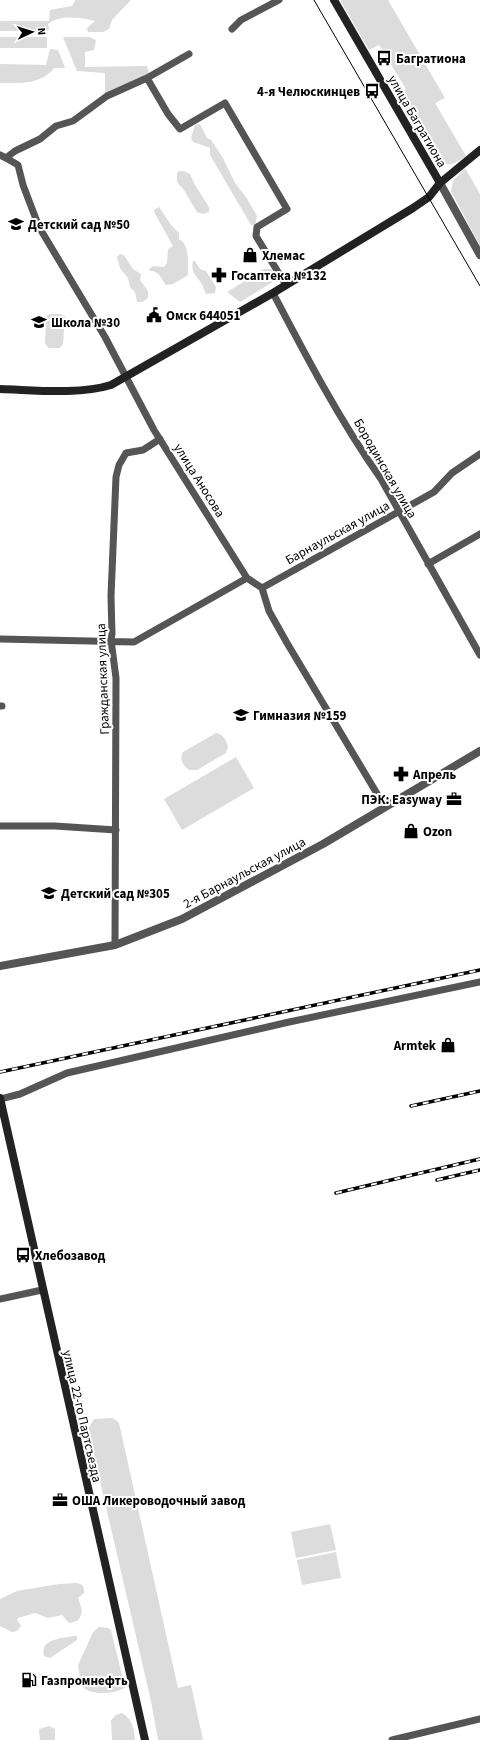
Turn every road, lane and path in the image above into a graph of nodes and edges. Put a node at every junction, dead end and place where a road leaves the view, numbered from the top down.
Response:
1 (279, 0) edge
2 (334, 0) edge
3 (232, 29) dead end
4 (189, 54) dead end
5 (147, 78) junction
6 (480, 150) edge
7 (3, 157) edge
8 (440, 183) junction
9 (480, 255) edge
10 (286, 285) junction
11 (273, 293) junction
12 (126, 377) junction
13 (0, 389) edge
14 (160, 439) junction
15 (480, 454) edge
16 (398, 512) junction
17 (480, 534) edge
18 (428, 564) junction
19 (247, 578) junction
20 (262, 588) junction
21 (0, 639) edge
22 (111, 640) junction
23 (480, 655) edge
24 (480, 751) edge
25 (386, 807) junction
26 (0, 826) edge
27 (116, 830) junction
28 (115, 944) junction
29 (0, 966) edge
30 (480, 982) edge
31 (0, 1098) edge
32 (42, 1290) junction
33 (0, 1299) edge
34 (480, 1719) edge
35 (144, 1740) edge
36 (392, 1740) edge

1 - 3 street
2 - 8 main road, улица Багратиона
4 - 5 street
5 - 7 street
5 - 10 street
6 - 8 main road
7 - 12 street, улица Аносова
8 - 9 street, улица Багратиона
8 - 10 main road
10 - 11 main road
11 - 12 main road
11 - 16 street, Бородинская улица
12 - 13 main road
12 - 14 street, улица Аносова
14 - 19 street, улица Аносова
14 - 22 street, Гражданская улица
15 - 16 street, Барнаульская улица
16 - 18 street, Бородинская улица
16 - 20 street, Барнаульская улица
17 - 18 street
18 - 23 street, Бородинская улица
19 - 20 street, улица Аносова
19 - 22 street
20 - 25 street
21 - 22 street
22 - 27 street, Гражданская улица
24 - 25 street, 2-я Барнаульская улица
25 - 28 street, 2-я Барнаульская улица
26 - 27 street
27 - 28 street, Гражданская улица
28 - 29 street, 2-я Барнаульская улица
30 - 31 street
31 - 32 main road, улица 22-го Партсъезда
32 - 33 street
32 - 35 main road, улица 22-го Партсъезда
34 - 36 street

